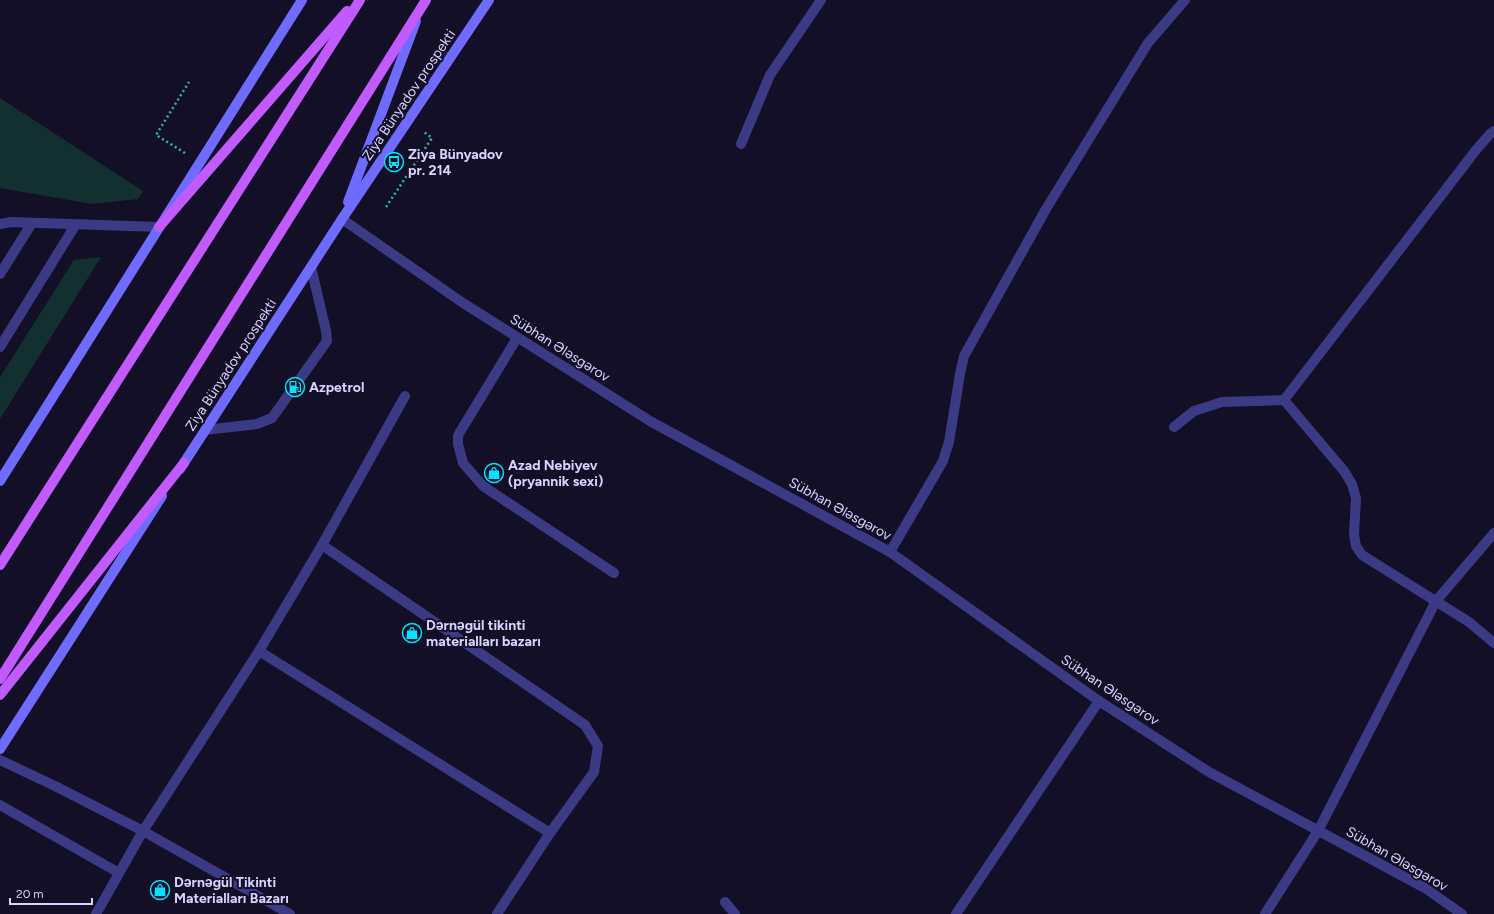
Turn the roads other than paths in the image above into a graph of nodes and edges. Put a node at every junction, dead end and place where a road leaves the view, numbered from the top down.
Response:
1 (302, 0) edge
2 (356, 0) edge
3 (360, 0) edge
4 (426, 0) edge
5 (489, 0) edge
6 (821, 0) edge
7 (1185, 0) edge
8 (418, 14) junction
9 (1494, 131) edge
10 (741, 144) dead end
11 (342, 219) junction
12 (32, 222) junction
13 (0, 224) edge
14 (76, 224) junction
15 (159, 227) junction
16 (311, 267) junction
17 (0, 274) edge
18 (517, 338) junction
19 (0, 347) edge
20 (405, 396) dead end
21 (1284, 400) junction
22 (1174, 427) dead end
23 (205, 430) junction
24 (184, 463) junction
25 (0, 481) edge
26 (1494, 533) edge
27 (322, 544) junction
28 (890, 552) junction
29 (0, 565) edge
30 (614, 573) dead end
31 (1436, 601) junction
32 (1494, 643) edge
33 (259, 651) junction
34 (0, 678) edge
35 (0, 695) edge
36 (1099, 701) junction
37 (0, 749) edge
38 (0, 760) edge
39 (0, 805) edge
40 (143, 831) junction
41 (1318, 831) junction
42 (550, 833) junction
43 (119, 874) junction
44 (726, 902) dead end
45 (96, 914) edge
46 (290, 914) edge
47 (497, 914) edge
48 (735, 914) edge
49 (956, 914) edge
50 (1265, 914) edge
51 (1462, 914) edge

1 - 15 main road
2 - 15 main road
3 - 29 main road
4 - 8 main road, Ziya Bünyadov prospekti
5 - 11 main road, Ziya Bünyadov prospekti
6 - 10 street
7 - 28 street
8 - 11 main road
8 - 34 main road, Ziya Bünyadov prospekti
9 - 21 street
11 - 16 main road, Ziya Bünyadov prospekti
11 - 18 street, Sübhan Ələsgərov
12 - 13 street
12 - 14 street
12 - 17 street
14 - 15 street
14 - 19 street
15 - 25 main road
16 - 23 main road, Ziya Bünyadov prospekti
16 - 23 street
18 - 28 street, Sübhan Ələsgərov
18 - 30 street
20 - 27 street
21 - 22 street
21 - 31 street
23 - 24 main road, Ziya Bünyadov prospekti
24 - 35 main road
24 - 37 main road, Ziya Bünyadov prospekti
26 - 31 street
27 - 33 street
27 - 42 street
28 - 36 street, Sübhan Ələsgərov
31 - 32 street
31 - 41 street
33 - 40 street
33 - 42 street
36 - 41 street, Sübhan Ələsgərov
36 - 49 street
38 - 40 street
39 - 43 street
40 - 43 street
40 - 46 street
41 - 50 street
41 - 51 street, Sübhan Ələsgərov
42 - 47 street
43 - 45 street
44 - 48 street

